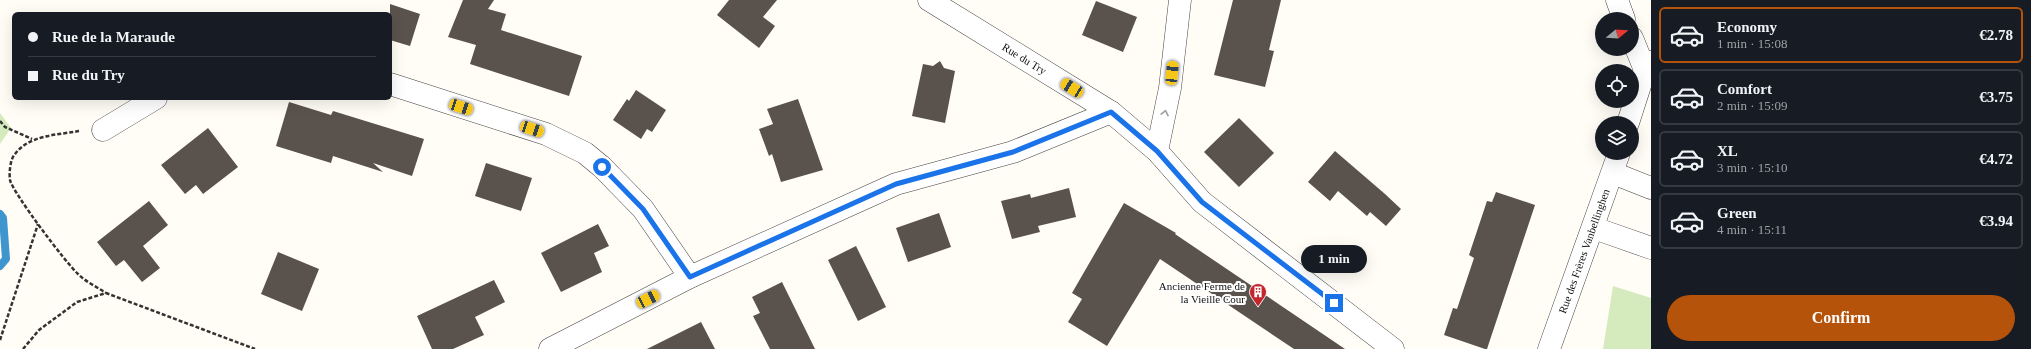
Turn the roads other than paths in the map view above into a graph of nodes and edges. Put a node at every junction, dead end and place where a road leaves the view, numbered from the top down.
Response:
1 (929, 0) edge
2 (1180, 0) edge
3 (1617, 0) edge
4 (1621, 12) edge
5 (1639, 50) edge
6 (1648, 66) edge
7 (392, 85) edge
8 (153, 100) edge
9 (1111, 112) junction
10 (1630, 116) edge
11 (103, 130) road end
12 (1157, 151) junction
13 (1616, 163) edge
14 (1651, 188) edge
15 (1594, 228) junction
16 (1651, 248) edge
17 (690, 277) junction
18 (550, 349) edge
19 (1394, 349) edge
20 (1549, 349) edge

1 - 9 street, Rue du Try
12 -> 2 street
3 - 4 street
5 - 6 street
6 - 10 street
7 - 17 street
8 - 11 street
9 - 12 street, Rue du Try
9 - 17 street
12 - 19 street, Rue du Try
13 - 14 street
13 - 15 street, Rue des Frères Vanbellinghen
15 - 16 street
15 - 20 street, Rue des Frères Vanbellinghen
17 - 18 street

